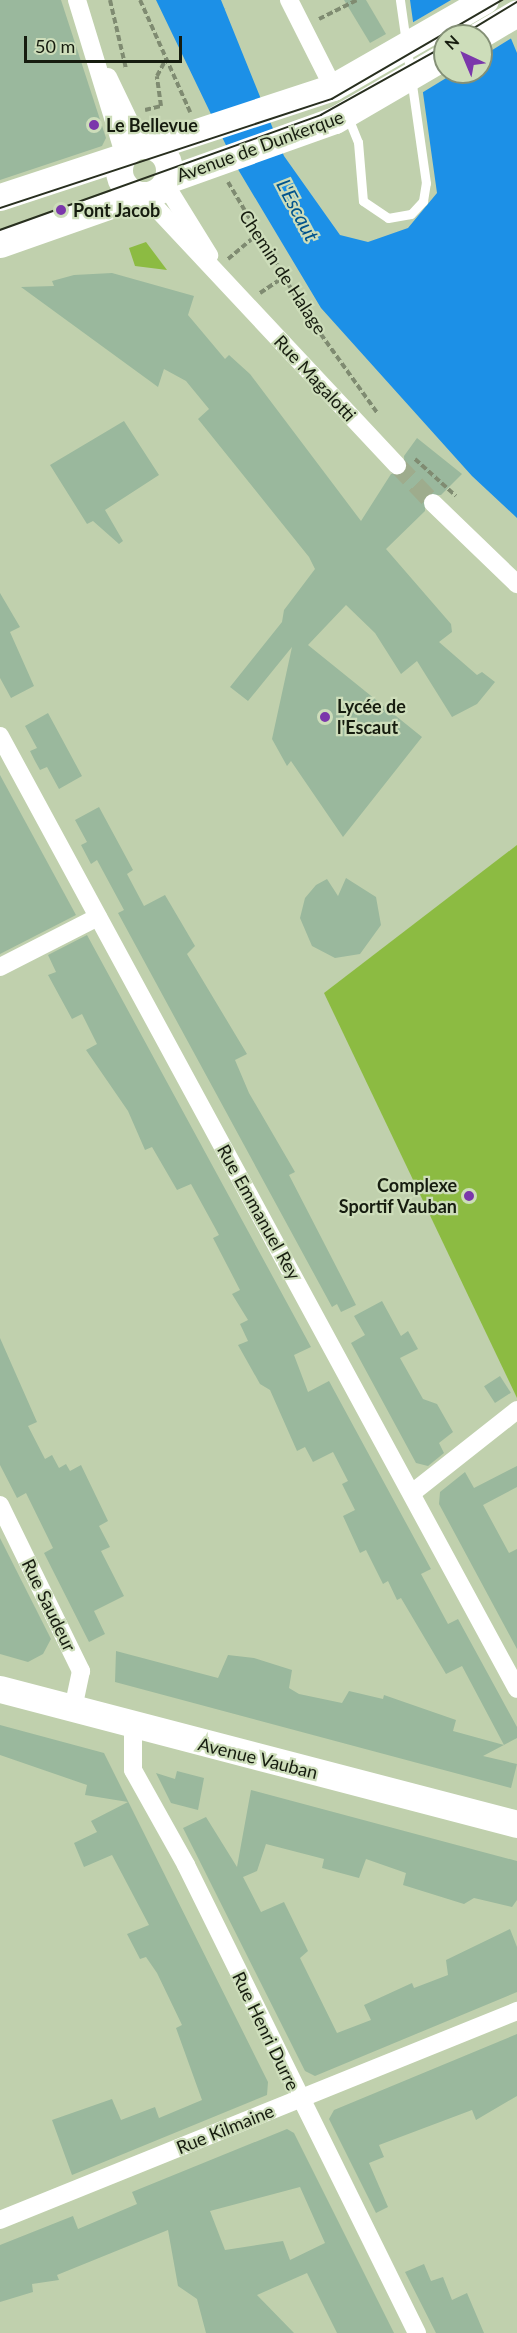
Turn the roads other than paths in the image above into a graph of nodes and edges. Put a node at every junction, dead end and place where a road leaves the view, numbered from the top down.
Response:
1 (77, 0) edge
2 (289, 0) edge
3 (400, 0) edge
4 (485, 0) edge
5 (517, 13) edge
6 (493, 27) edge
7 (94, 51) junction
8 (433, 63) edge
9 (333, 87) junction
10 (347, 114) junction
11 (144, 149) junction
12 (160, 185) junction
13 (0, 197) edge
14 (0, 244) edge
15 (404, 461) tunnel mouth
16 (433, 503) tunnel mouth
17 (517, 584) edge
18 (0, 736) edge
19 (98, 917) junction
20 (0, 967) edge
21 (517, 1410) edge
22 (412, 1493) junction
23 (0, 1505) edge
24 (0, 1689) edge
25 (517, 1689) edge
26 (73, 1709) junction
27 (133, 1726) junction
28 (517, 1824) edge
29 (517, 2011) edge
30 (299, 2099) junction
31 (0, 2220) edge
32 (417, 2333) edge

1 - 7 street
2 - 9 street
3 - 10 lane
4 - 9 main road, Avenue de Dunkerque
5 - 6 main road
7 - 11 street
7 - 11 street
8 - 10 main road, Avenue de Dunkerque
9 - 11 main road, Avenue de Dunkerque
10 - 12 main road, Avenue de Dunkerque
11 - 12 main road
11 - 12 main road
11 - 13 main road, Avenue de Dunkerque
12 - 14 main road, Avenue de Dunkerque
12 - 15 street, Rue Magalotti
16 - 17 street
18 - 19 street, Rue Emmanuel Rey
19 - 20 street
19 - 22 street, Rue Emmanuel Rey
21 - 22 street
22 - 25 street, Rue Emmanuel Rey
23 - 26 street, Rue Saudeur
24 - 26 main road, Avenue Vauban
26 - 27 main road, Avenue Vauban
27 - 28 main road, Avenue Vauban
27 - 30 street, Rue Henri Durre
29 - 30 street, Rue Kilmaine
30 - 31 street, Rue Kilmaine
30 - 32 street, Rue Henri Durre

